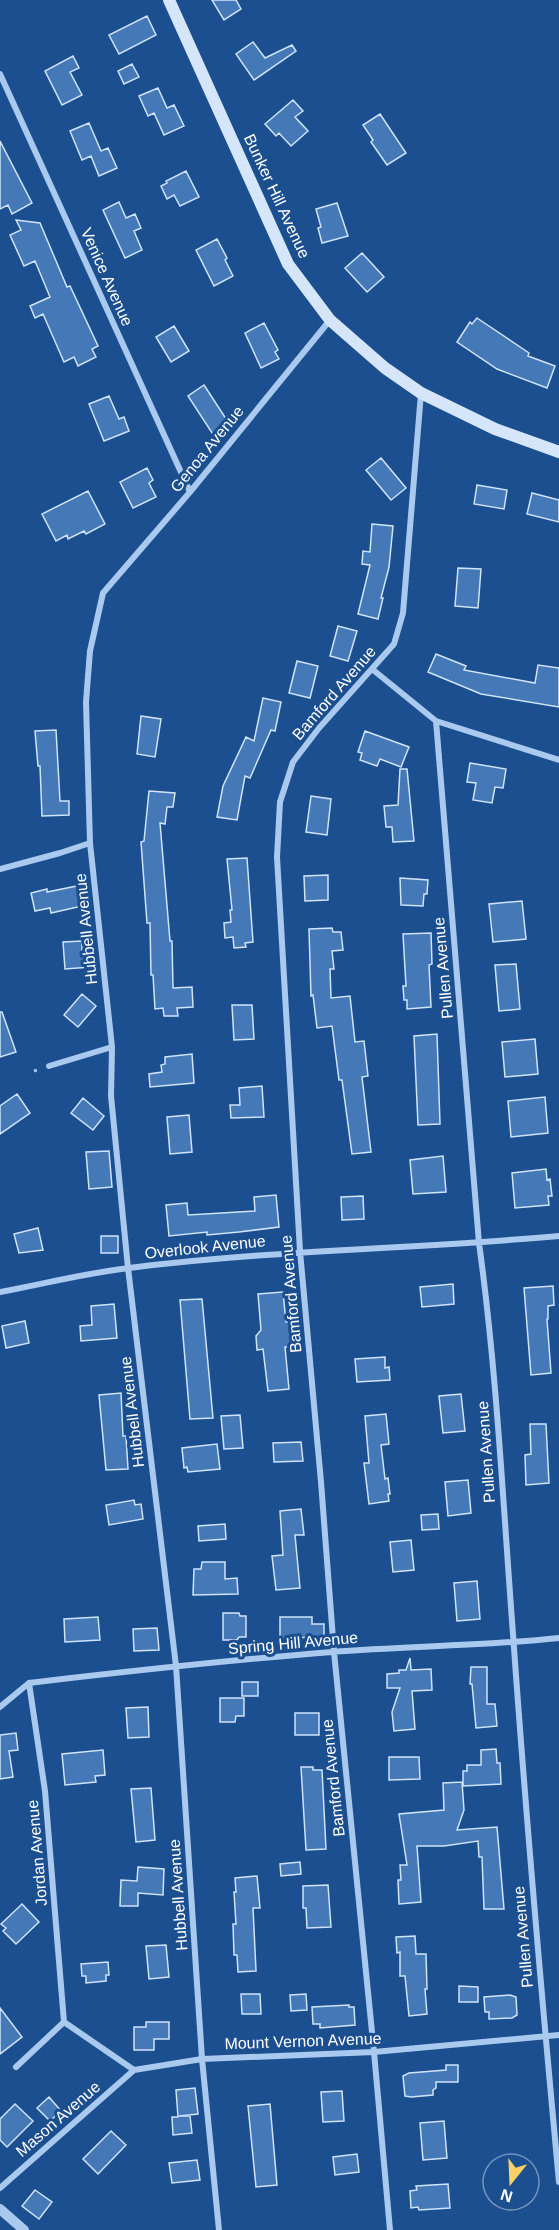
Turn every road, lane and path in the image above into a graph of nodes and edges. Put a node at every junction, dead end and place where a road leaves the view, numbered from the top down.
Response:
1 (169, 0) edge
2 (0, 74) edge
3 (330, 320) junction
4 (421, 393) junction
5 (559, 452) edge
6 (190, 492) junction
7 (103, 593) joint
8 (372, 669) junction
9 (436, 721) junction
10 (559, 759) edge
11 (90, 843) junction
12 (0, 868) edge
13 (112, 1047) junction
14 (49, 1066) dead end
15 (559, 1236) edge
16 (480, 1243) junction
17 (300, 1251) junction
18 (128, 1268) junction
19 (0, 1292) edge
20 (559, 1638) edge
21 (513, 1642) junction
22 (334, 1652) junction
23 (176, 1666) junction
24 (29, 1683) junction
25 (0, 1707) edge
26 (64, 2022) junction
27 (559, 2035) edge
28 (545, 2036) junction
29 (374, 2052) junction
30 (202, 2059) junction
31 (16, 2067) dead end
32 (134, 2070) junction
33 (559, 2182) edge
34 (0, 2188) edge
35 (0, 2209) edge
36 (24, 2230) edge
37 (219, 2230) edge
38 (390, 2230) edge

1 - 3 main road, Bunker Hill Avenue
2 - 6 street, Venice Avenue
3 - 4 main road, Bunker Hill Avenue
3 - 6 street, Genoa Avenue
4 - 5 main road, Bunker Hill Avenue
4 - 8 street, Bamford Avenue
6 - 7 street, Genoa Avenue
7 - 11 street, Hubbell Avenue
8 - 9 street
8 - 17 street, Bamford Avenue
9 - 10 street
9 - 16 street, Pullen Avenue
11 - 12 street
11 - 13 street, Hubbell Avenue
13 - 14 street
13 - 18 street, Hubbell Avenue
15 - 16 street, Overlook Avenue
16 - 17 street, Overlook Avenue
16 - 21 street, Pullen Avenue
17 - 18 street, Overlook Avenue
17 - 22 street, Bamford Avenue
18 - 19 street, Overlook Avenue
18 - 23 street, Hubbell Avenue
20 - 21 street, Spring Hill Avenue
21 - 22 street, Spring Hill Avenue
21 - 28 street, Pullen Avenue
22 - 23 street, Spring Hill Avenue
22 - 29 street, Bamford Avenue
23 - 24 street, Spring Hill Avenue
23 - 30 street, Hubbell Avenue
24 - 25 street
24 - 26 street, Jordan Avenue
26 - 31 street
26 - 32 street
27 - 28 street, Mount Vernon Avenue
28 - 29 street, Mount Vernon Avenue
28 - 33 street, Pullen Avenue
29 - 30 street, Mount Vernon Avenue
29 - 38 street, Bamford Avenue
30 - 32 street, Mount Vernon Avenue
30 - 37 street, Hubbell Avenue
32 - 34 street, Mason Avenue
35 - 36 street

